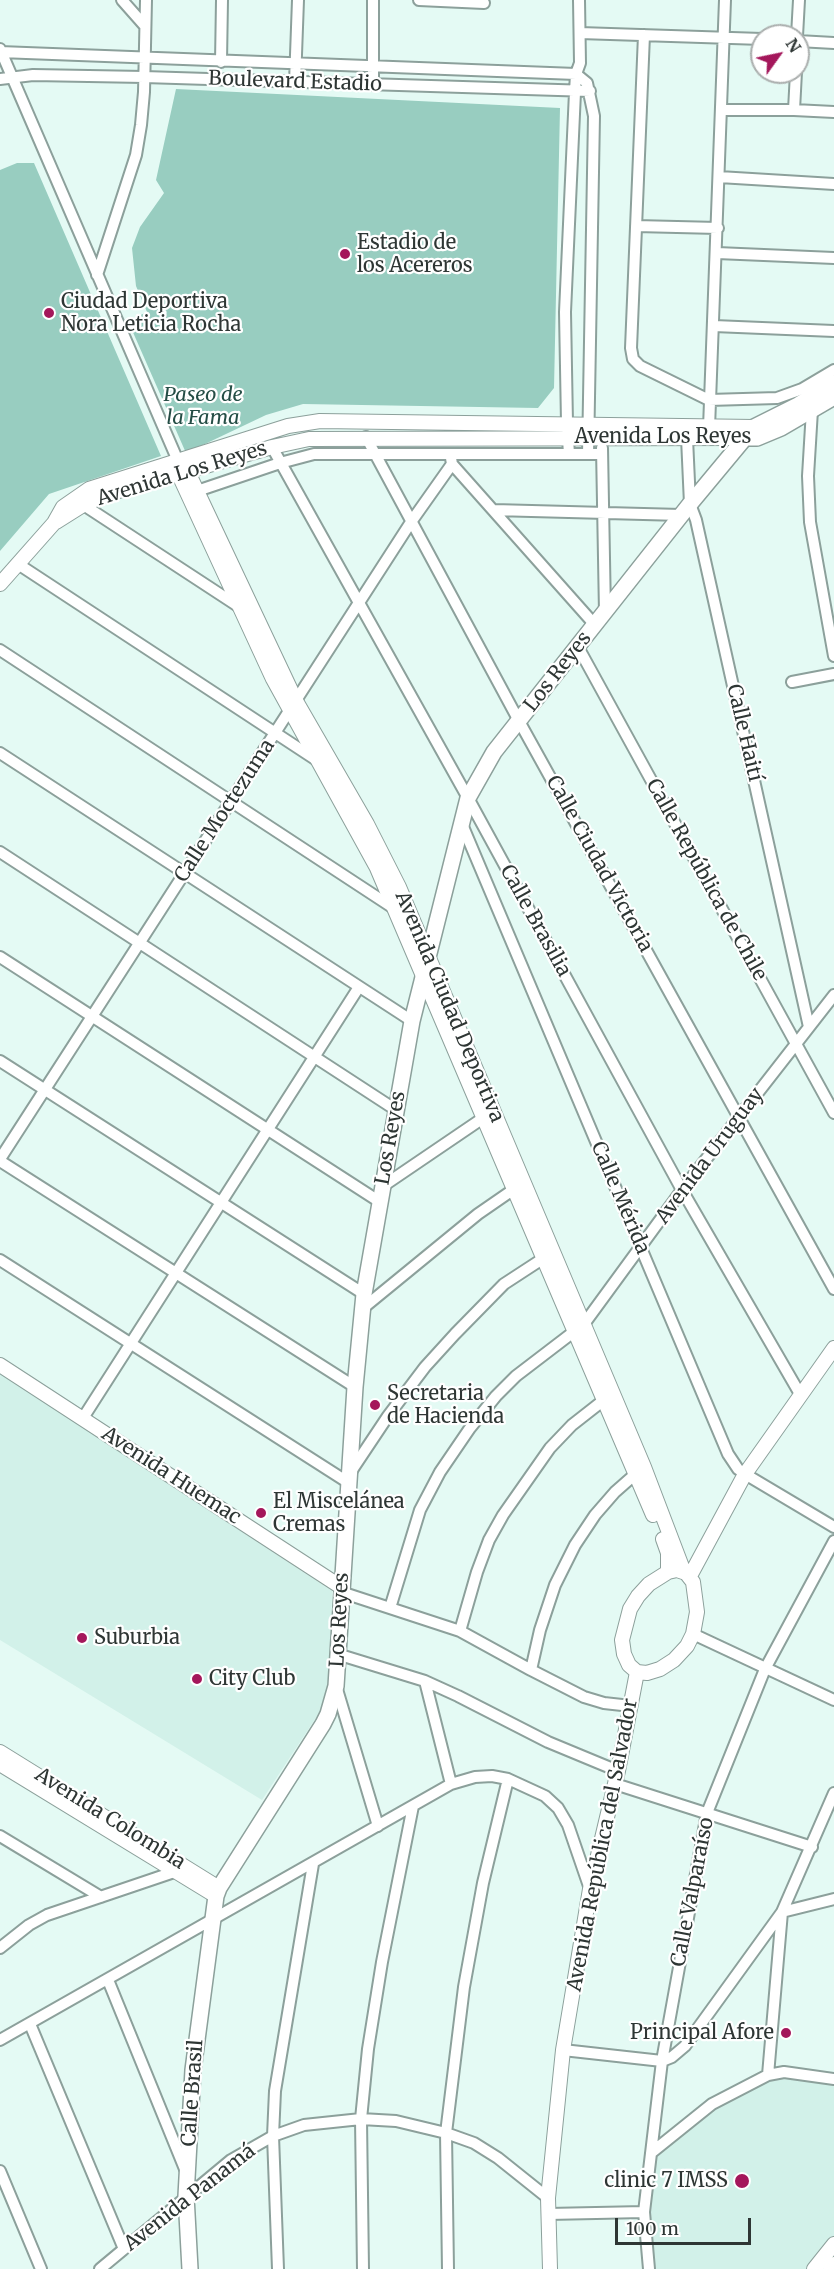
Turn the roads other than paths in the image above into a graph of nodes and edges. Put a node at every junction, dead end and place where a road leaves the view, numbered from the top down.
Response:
1 (122, 0) edge
2 (146, 0) edge
3 (222, 0) edge
4 (298, 0) edge
5 (373, 0) edge
6 (418, 0) edge
7 (579, 0) edge
8 (726, 0) edge
9 (799, 0) edge
10 (484, 3) dead end
11 (798, 24) edge
12 (145, 26) junction
13 (580, 33) junction
14 (644, 35) junction
15 (724, 38) junction
16 (750, 39) edge
17 (810, 42) edge
18 (834, 43) edge
19 (1, 51) edge
20 (144, 59) junction
21 (221, 62) junction
22 (296, 64) junction
23 (373, 67) junction
24 (576, 74) junction
25 (12, 77) junction
26 (144, 77) junction
27 (0, 79) edge
28 (295, 82) junction
29 (795, 84) edge
30 (373, 85) junction
31 (590, 91) junction
32 (574, 92) junction
33 (722, 110) junction
34 (794, 110) junction
35 (834, 112) edge
36 (719, 177) junction
37 (834, 184) edge
38 (636, 226) junction
39 (718, 228) junction
40 (717, 254) junction
41 (834, 258) edge
42 (97, 274) junction
43 (714, 326) junction
44 (834, 331) edge
45 (834, 370) edge
46 (834, 383) edge
47 (834, 397) edge
48 (709, 400) junction
49 (812, 410) junction
50 (567, 423) junction
51 (709, 428) junction
52 (595, 431) junction
53 (749, 432) junction
54 (366, 437) junction
55 (568, 438) junction
56 (687, 438) junction
57 (272, 447) junction
58 (374, 453) junction
59 (569, 454) junction
60 (588, 454) junction
61 (602, 454) junction
62 (451, 459) junction
63 (178, 461) junction
64 (280, 463) junction
65 (183, 474) junction
66 (197, 491) junction
67 (78, 501) junction
68 (685, 509) junction
69 (494, 510) junction
70 (603, 512) junction
71 (411, 522) junction
72 (18, 564) junction
73 (0, 584) edge
74 (360, 602) junction
75 (241, 608) junction
76 (605, 613) junction
77 (595, 625) junction
78 (578, 647) junction
79 (0, 650) edge
80 (834, 656) edge
81 (834, 674) edge
82 (792, 682) dead end
83 (292, 706) junction
84 (519, 721) junction
85 (275, 733) junction
86 (0, 753) edge
87 (319, 761) junction
88 (468, 798) junction
89 (231, 802) junction
90 (461, 821) junction
91 (0, 852) edge
92 (185, 873) junction
93 (395, 909) junction
94 (139, 944) junction
95 (0, 957) edge
96 (430, 958) junction
97 (424, 978) junction
98 (359, 987) junction
99 (834, 995) edge
100 (92, 1016) junction
101 (412, 1021) junction
102 (809, 1027) junction
103 (796, 1043) junction
104 (314, 1058) junction
105 (0, 1061) edge
106 (45, 1090) junction
107 (829, 1096) edge
108 (396, 1110) junction
109 (834, 1113) edge
110 (488, 1114) junction
111 (739, 1116) junction
112 (267, 1131) junction
113 (0, 1160) edge
114 (383, 1186) junction
115 (518, 1186) junction
116 (682, 1190) junction
117 (380, 1202) junction
118 (221, 1203) junction
119 (641, 1247) junction
120 (548, 1255) junction
121 (0, 1260) edge
122 (176, 1272) junction
123 (834, 1289) edge
124 (363, 1302) junction
125 (579, 1328) junction
126 (130, 1344) junction
127 (834, 1348) edge
128 (0, 1365) edge
129 (355, 1387) junction
130 (800, 1394) junction
131 (609, 1397) junction
132 (82, 1418) junction
133 (640, 1470) junction
134 (745, 1474) junction
135 (350, 1478) junction
136 (834, 1527) edge
137 (834, 1541) edge
138 (668, 1572) junction
139 (687, 1574) junction
140 (341, 1587) junction
141 (390, 1608) junction
142 (460, 1631) junction
143 (693, 1634) junction
144 (337, 1654) junction
145 (765, 1669) junction
146 (531, 1670) junction
147 (636, 1672) junction
148 (424, 1681) junction
149 (336, 1686) junction
150 (834, 1700) edge
151 (631, 1706) junction
152 (0, 1752) edge
153 (0, 1764) edge
154 (617, 1777) junction
155 (508, 1779) junction
156 (451, 1784) junction
157 (834, 1793) edge
158 (413, 1806) junction
159 (707, 1813) junction
160 (378, 1826) junction
161 (0, 1836) edge
162 (812, 1847) junction
163 (313, 1864) junction
164 (182, 1869) junction
165 (590, 1890) junction
166 (217, 1892) junction
167 (101, 1897) junction
168 (834, 1899) edge
169 (783, 1912) junction
170 (214, 1919) junction
171 (2, 1944) edge
172 (108, 1980) junction
173 (30, 2024) junction
174 (0, 2040) edge
175 (563, 2050) junction
176 (662, 2061) junction
177 (768, 2075) junction
178 (834, 2079) edge
179 (361, 2119) junction
180 (446, 2133) junction
181 (273, 2136) junction
182 (651, 2152) junction
183 (0, 2171) edge
184 (187, 2173) junction
185 (186, 2196) junction
186 (548, 2198) junction
187 (644, 2212) junction
188 (548, 2214) junction
189 (834, 2244) edge
190 (124, 2249) junction
191 (104, 2268) edge
192 (41, 2269) edge
193 (190, 2269) edge
194 (279, 2269) edge
195 (363, 2269) edge
196 (448, 2269) edge
197 (550, 2269) edge
198 (649, 2269) edge
199 (814, 2269) edge

1 - 12 street
2 - 12 street
3 - 21 street
4 - 22 street
5 - 23 street
6 - 10 street
7 - 13 street
8 - 15 street
9 - 11 street
12 - 20 street
13 - 14 street
13 - 24 street
14 - 15 street
14 - 38 street
15 - 16 street
15 - 33 street
17 - 18 street
19 - 20 street, Boulevard Estadio
19 - 25 street, Avenida Ciudad Deportiva
20 - 21 street, Boulevard Estadio
20 - 26 street
21 - 22 street, Boulevard Estadio
22 - 23 street, Boulevard Estadio
22 - 28 street
23 - 24 street, Boulevard Estadio
23 - 30 street
24 - 31 street
24 - 32 street
25 - 26 street, Boulevard Estadio
25 - 27 street, Boulevard Estadio
25 - 42 street, Avenida Ciudad Deportiva
26 - 28 street, Boulevard Estadio
26 - 42 street
28 - 30 street, Boulevard Estadio
29 - 34 street
30 - 32 street, Boulevard Estadio
31 - 32 street, Boulevard Estadio
31 - 52 street
32 - 50 street
33 - 34 street
33 - 36 street
34 - 35 street
36 - 37 street
36 - 39 street
38 - 39 street
38 - 48 street
39 - 40 street
40 - 41 street
40 - 43 street
42 - 63 street, Avenida Ciudad Deportiva
43 - 44 street
43 - 48 street
45 - 48 street
46 - 53 main road, Avenida Los Reyes
47 - 49 main road, Avenida Los Reyes
48 - 51 street
49 - 53 main road, Avenida Los Reyes
49 - 80 street
50 - 52 street, Avenida Los Reyes
50 - 55 street
50 - 63 street, Avenida Los Reyes
51 - 52 street, Avenida Los Reyes
51 - 53 street, Avenida Los Reyes
52 - 55 street, Avenida Los Reyes
52 - 56 street, Avenida Los Reyes
52 - 60 street
52 - 61 street
53 - 56 street, Avenida Los Reyes
53 - 68 main road, Los Reyes
54 - 55 street, Avenida Los Reyes
54 - 57 street, Avenida Los Reyes
54 - 58 street, Calle Ciudad Victoria
55 - 59 street
56 - 68 street, Calle Haití
57 - 64 street, Calle Brasilia
57 - 65 street, Avenida Los Reyes
58 - 62 street
58 - 64 street
58 - 71 street, Calle Ciudad Victoria
59 - 60 street
59 - 62 street
60 - 61 street
61 - 70 street
62 - 69 street
62 - 71 street, Calle Moctezuma
63 - 65 street, Avenida Ciudad Deportiva
63 - 67 street, Avenida Los Reyes
64 - 66 street
64 - 74 street, Calle Brasilia
65 - 66 street, Avenida Ciudad Deportiva
65 - 67 street, Avenida Los Reyes
65 - 75 street, Avenida Ciudad Deportiva
66 - 83 street, Avenida Ciudad Deportiva
67 - 72 street, Avenida Los Reyes
67 - 75 street
68 - 70 street
68 - 76 main road, Los Reyes
68 - 102 street, Calle Haití
69 - 70 street
69 - 77 street
70 - 76 street
71 - 74 street, Calle Moctezuma
71 - 84 street, Calle Ciudad Victoria
72 - 73 street, Avenida Los Reyes
72 - 85 street
74 - 83 street, Calle Moctezuma
74 - 88 street, Calle Brasilia
75 - 83 street, Avenida Ciudad Deportiva
76 - 77 main road, Los Reyes
77 - 78 main road, Los Reyes
78 - 84 main road, Los Reyes
78 - 103 street, Calle República de Chile
79 - 89 street
81 - 82 street
83 - 85 street, Calle Moctezuma
83 - 87 street, Avenida Ciudad Deportiva
83 - 96 street, Avenida Ciudad Deportiva
84 - 88 main road, Los Reyes
84 - 111 street, Calle Ciudad Victoria
85 - 87 street
85 - 89 street, Calle Moctezuma
86 - 92 street
87 - 93 street, Avenida Ciudad Deportiva
88 - 90 main road, Los Reyes
88 - 116 street, Calle Brasilia
89 - 92 street, Calle Moctezuma
89 - 93 street
90 - 96 main road, Los Reyes
90 - 119 street, Calle Mérida
91 - 94 street
92 - 94 street, Calle Moctezuma
92 - 98 street
93 - 97 street, Avenida Ciudad Deportiva
94 - 100 street, Calle Moctezuma
94 - 104 street
95 - 100 street
96 - 97 main road, Los Reyes
96 - 110 street, Avenida Ciudad Deportiva
97 - 101 main road, Los Reyes
97 - 110 street, Avenida Ciudad Deportiva
98 - 101 street
98 - 104 street
99 - 102 street, Avenida Uruguay
100 - 106 street, Calle Moctezuma
100 - 112 street
101 - 108 main road, Los Reyes
102 - 103 street, Avenida Uruguay
103 - 107 street, Calle República de Chile
103 - 111 street, Avenida Uruguay
104 - 108 street
104 - 112 street
105 - 106 street
106 - 113 street, Calle Moctezuma
106 - 118 street
107 - 109 street, Calle República de Chile
108 - 114 main road, Los Reyes
110 - 114 street
110 - 115 street, Avenida Ciudad Deportiva
111 - 116 street, Avenida Uruguay
111 - 123 street, Calle Ciudad Victoria
112 - 117 street
112 - 118 street
113 - 122 street
114 - 117 main road, Los Reyes
115 - 120 street, Avenida Ciudad Deportiva
115 - 124 street
116 - 119 street, Avenida Uruguay
116 - 130 street, Calle Brasilia
117 - 124 main road, Los Reyes
118 - 122 street
118 - 124 street
119 - 125 street, Avenida Uruguay
119 - 134 street, Calle Mérida
120 - 125 street, Avenida Ciudad Deportiva
120 - 135 street
121 - 126 street
122 - 126 street
122 - 129 street
124 - 129 main road, Los Reyes
125 - 131 street, Avenida Ciudad Deportiva
125 - 141 street, Avenida Uruguay
126 - 132 street
126 - 135 street
127 - 130 street
128 - 132 street, Avenida Huemac
129 - 135 main road, Los Reyes
130 - 134 street
131 - 133 street, Avenida Ciudad Deportiva
131 - 142 street
132 - 140 street, Avenida Huemac
133 - 138 street, Avenida Ciudad Deportiva
133 - 139 street, Avenida Ciudad Deportiva
133 - 146 street
134 - 136 street, Calle Mérida
134 - 139 street
135 - 140 main road, Los Reyes
137 - 145 street, Calle Valparaíso
138 - 139 street
138 - 147 street, Avenida República del Salvador
139 - 143 street, Avenida República del Salvador
140 - 141 street
140 - 144 main road, Los Reyes
141 - 142 street
142 - 146 street
143 - 145 street
143 - 147 street, Avenida República del Salvador
144 - 148 street
144 - 149 main road, Los Reyes
145 - 150 street
145 - 159 street, Calle Valparaíso
146 - 151 street
147 - 151 street, Avenida República del Salvador
148 - 154 street
148 - 156 street
149 - 160 street
149 - 166 main road, Los Reyes
151 - 154 street, Avenida República del Salvador
152 - 164 street, Avenida Colombia
153 - 164 street, Avenida Colombia
154 - 159 street
154 - 165 street, Avenida República del Salvador
155 - 156 street
155 - 165 street
155 - 180 street
156 - 158 street
157 - 162 street
158 - 160 street
158 - 179 street
159 - 162 street
159 - 176 street, Calle Valparaíso
160 - 163 street
161 - 167 street
162 - 169 street
163 - 170 street
163 - 181 street
164 - 166 street, Avenida Colombia
164 - 167 street
165 - 175 street, Avenida República del Salvador
166 - 170 main road, Los Reyes
167 - 171 street
168 - 169 street
169 - 176 street
169 - 177 street
170 - 172 street
170 - 184 main road, Calle Brasil
172 - 173 street
172 - 184 street
173 - 174 street
173 - 190 street
175 - 176 street
175 - 186 street, Avenida República del Salvador
176 - 182 street, Calle Valparaíso
177 - 178 street
177 - 182 street
179 - 180 street, Avenida Panamá
179 - 181 street, Avenida Panamá
179 - 195 street
180 - 186 street, Avenida Panamá
180 - 196 street
181 - 185 street, Avenida Panamá
181 - 194 street
182 - 187 street, Calle Valparaíso
183 - 192 street
184 - 185 main road, Calle Brasil
185 - 190 street, Avenida Panamá
185 - 193 main road, Calle Brasil
186 - 188 street, Avenida República del Salvador
187 - 188 street
187 - 198 street, Calle Valparaíso
188 - 197 street, Avenida República del Salvador
189 - 199 street
190 - 191 street, Avenida Panamá

